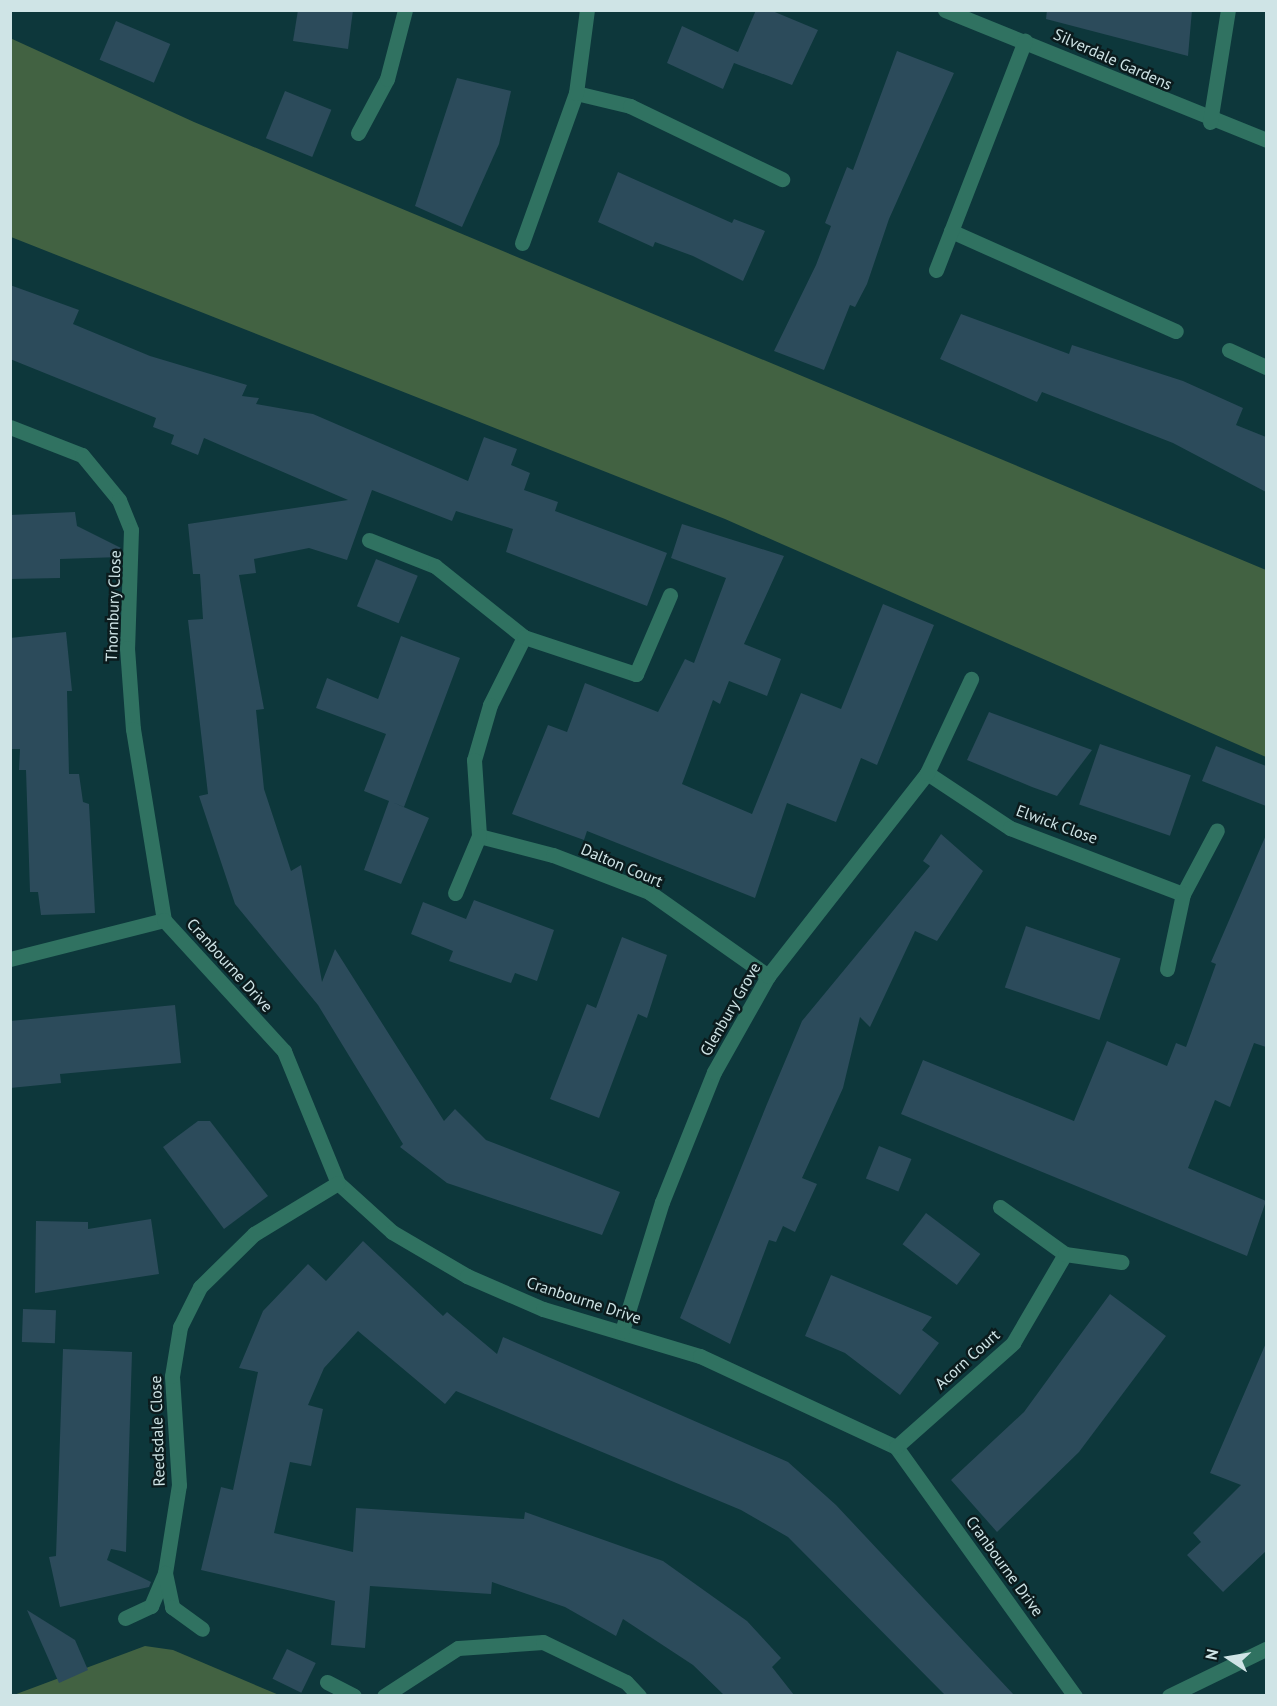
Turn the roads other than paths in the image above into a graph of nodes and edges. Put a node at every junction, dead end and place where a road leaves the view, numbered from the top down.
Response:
1 (405, 10) edge
2 (587, 10) edge
3 (945, 10) edge
4 (1228, 10) edge
5 (1025, 41) junction
6 (576, 93) junction
7 (1210, 122) junction
8 (358, 133) dead end
9 (1266, 140) edge
10 (782, 179) dead end
11 (951, 231) junction
12 (522, 243) dead end
13 (936, 270) dead end
14 (1176, 331) dead end
15 (1229, 350) dead end
16 (1266, 367) edge
17 (10, 427) edge
18 (369, 540) dead end
19 (670, 595) dead end
20 (524, 637) junction
21 (972, 679) dead end
22 (927, 773) junction
23 (1217, 830) dead end
24 (479, 836) junction
25 (455, 893) dead end
26 (1183, 894) junction
27 (164, 920) junction
28 (10, 959) edge
29 (1167, 969) dead end
30 (768, 975) junction
31 (338, 1183) junction
32 (1000, 1207) dead end
33 (1065, 1254) junction
34 (1121, 1263) dead end
35 (622, 1331) junction
36 (896, 1447) junction
37 (165, 1573) junction
38 (125, 1618) dead end
39 (202, 1629) dead end
40 (1266, 1649) edge
41 (327, 1682) dead end
42 (354, 1695) edge
43 (384, 1695) edge
44 (639, 1695) edge
45 (1075, 1695) edge
46 (1169, 1695) edge

1 - 8 street
2 - 6 street
3 - 5 street, Silverdale Gardens
4 - 7 street
5 - 7 street, Silverdale Gardens
5 - 11 street
6 - 10 street
6 - 12 street
7 - 9 street, Silverdale Gardens
11 - 13 street
11 - 14 street
15 - 16 street
17 - 27 street, Thornbury Close
18 - 20 street
19 - 20 street
20 - 24 street
21 - 22 street, Glenbury Grove
22 - 26 street, Elwick Close
22 - 30 street, Glenbury Grove
23 - 26 street
24 - 25 street
24 - 30 street, Dalton Court
26 - 29 street
27 - 28 street, Cranbourne Drive
27 - 31 street, Cranbourne Drive
30 - 35 street, Glenbury Grove
31 - 35 street, Cranbourne Drive
31 - 37 street, Reedsdale Close
32 - 33 street
33 - 34 street
33 - 36 street, Acorn Court
35 - 36 street, Cranbourne Drive
36 - 45 street, Cranbourne Drive
37 - 38 street, Reedsdale Close
37 - 39 street, Reedsdale Close
40 - 46 street
41 - 42 street
43 - 44 street

